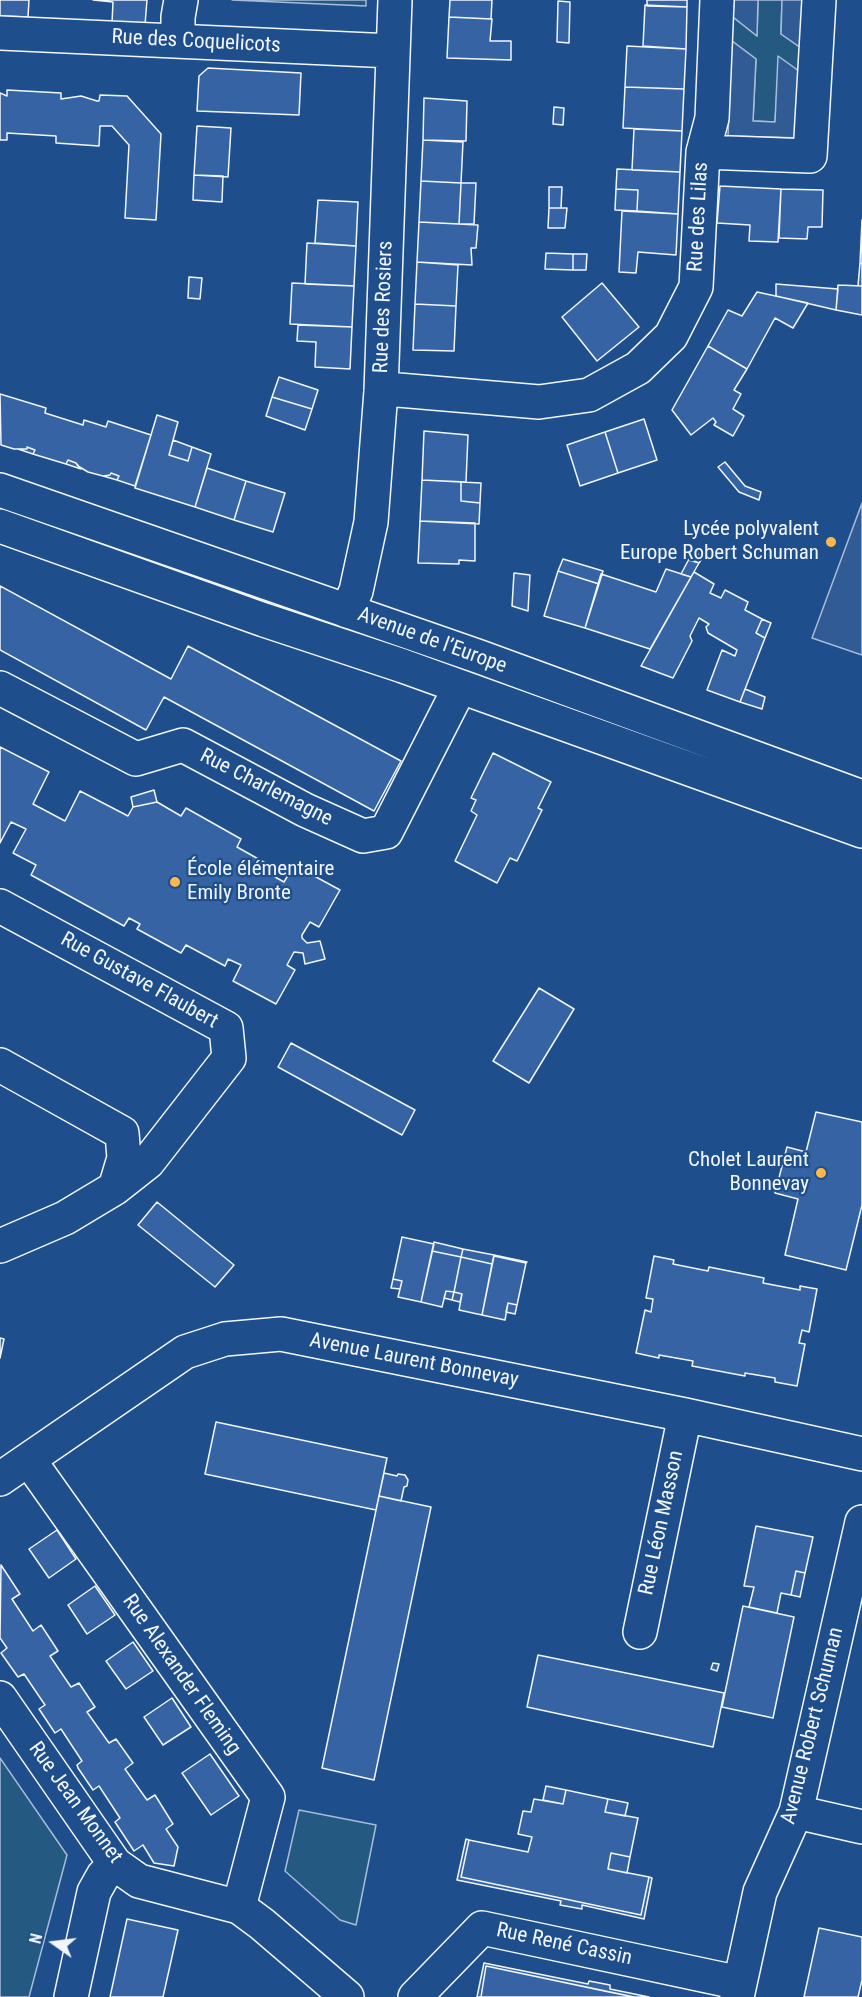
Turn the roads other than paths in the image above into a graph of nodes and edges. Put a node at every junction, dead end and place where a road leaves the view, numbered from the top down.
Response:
1 (181, 0) edge
2 (395, 0) edge
3 (717, 0) edge
4 (819, 0) edge
5 (0, 33) edge
6 (178, 41) junction
7 (392, 51) junction
8 (703, 152) junction
9 (381, 391) junction
10 (0, 490) edge
11 (0, 526) edge
12 (347, 610) junction
13 (460, 687) junction
14 (0, 688) edge
15 (862, 798) edge
16 (862, 831) edge
17 (0, 906) edge
18 (0, 1065) edge
19 (116, 1188) junction
20 (0, 1246) edge
21 (685, 1415) junction
22 (862, 1454) edge
23 (30, 1460) junction
24 (0, 1479) edge
25 (862, 1522) edge
26 (640, 1632) dead end
27 (0, 1698) edge
28 (796, 1812) junction
29 (862, 1827) edge
30 (115, 1864) junction
31 (239, 1907) junction
32 (739, 1990) edge
33 (71, 1997) edge
34 (347, 1997) edge
35 (415, 1997) edge

1 - 6 street
2 - 7 street, Rue des Rosiers
3 - 8 street, Rue des Lilas
4 - 8 street
5 - 6 street, Rue des Coquelicots
6 - 7 street, Rue des Coquelicots
7 - 9 street, Rue des Rosiers
8 - 9 street, Rue des Lilas
9 - 12 street, Rue des Rosiers
10 - 12 street, Avenue de l’Europe
11 - 13 street, Avenue de l’Europe
12 - 15 street, Avenue de l’Europe
13 - 14 street, Rue Charlemagne
13 - 16 street, Avenue de l’Europe
17 - 19 street, Rue Gustave Flaubert
18 - 19 street
19 - 20 street, Rue Gustave Flaubert
21 - 22 street, Avenue Laurent Bonnevay
21 - 23 street, Avenue Laurent Bonnevay
21 - 26 street, Rue Léon Masson
23 - 24 street, Avenue Laurent Bonnevay
23 - 31 street, Rue Alexander Fleming
25 - 28 street, Avenue Robert Schuman
27 - 30 street, Rue Jean Monnet
28 - 29 street
28 - 32 street, Avenue Robert Schuman
30 - 31 street, Rue Jean Monnet
30 - 33 street
31 - 34 street, Rue Jean Monnet
32 - 35 street, Rue René Cassin

